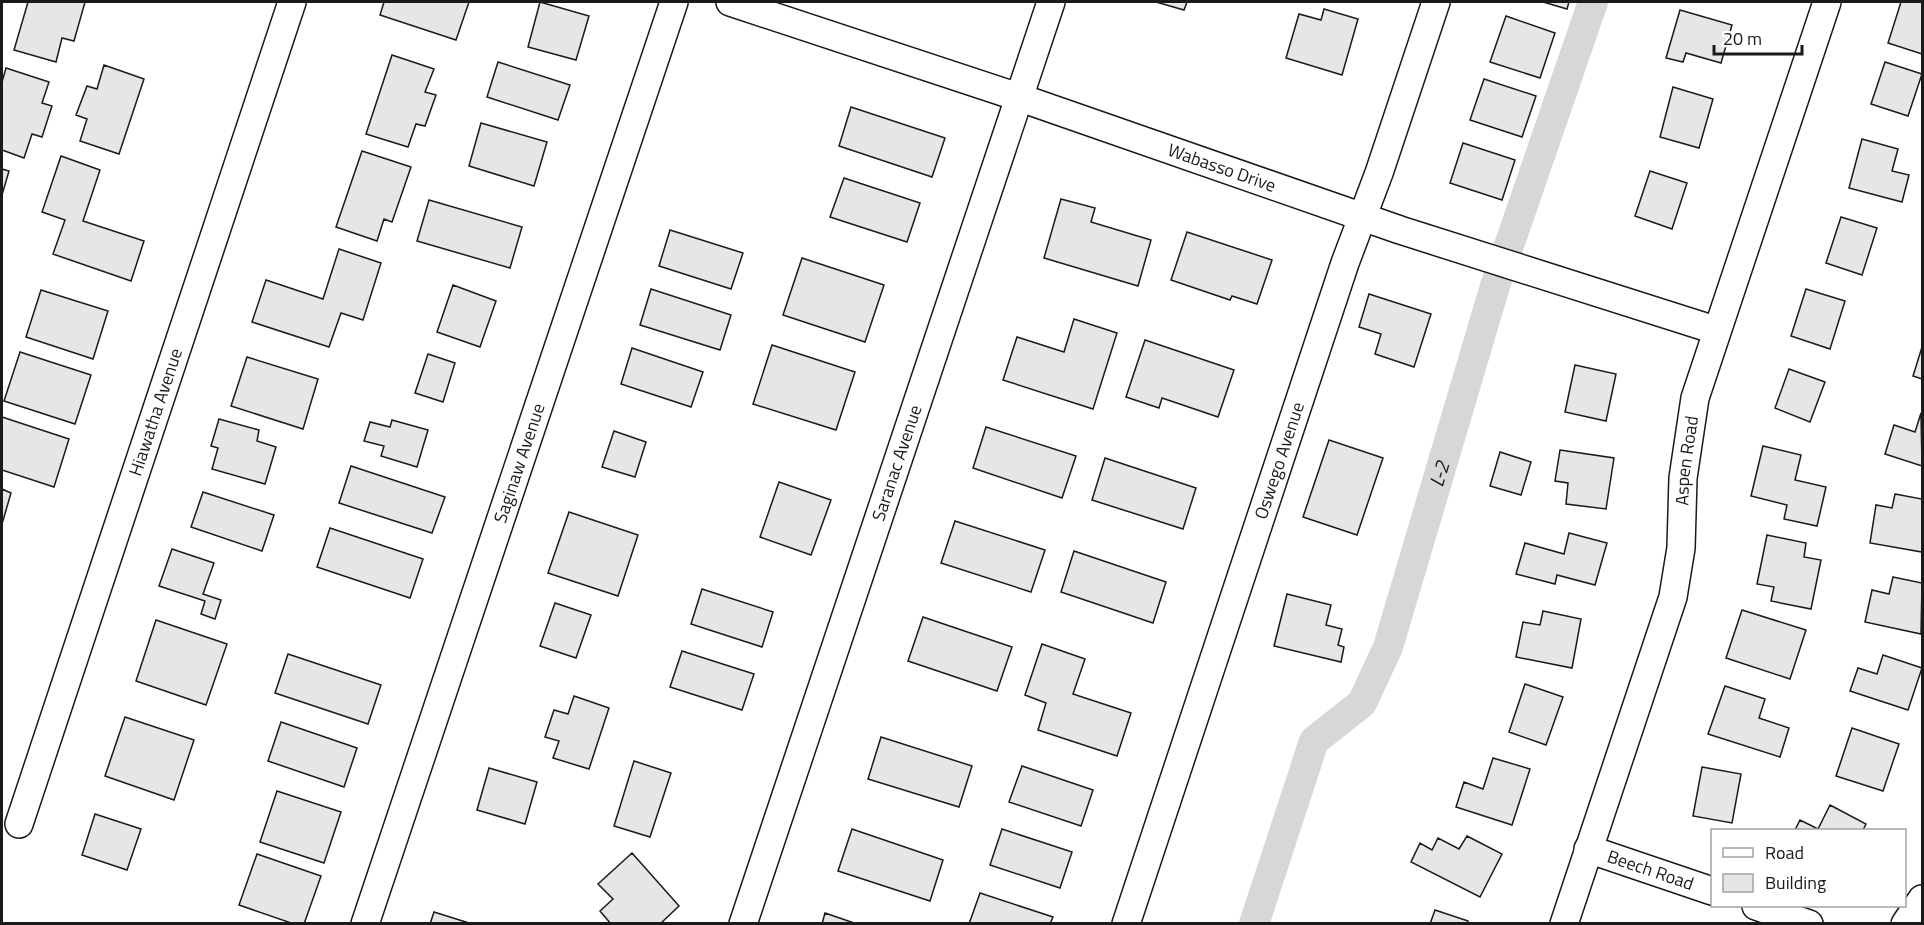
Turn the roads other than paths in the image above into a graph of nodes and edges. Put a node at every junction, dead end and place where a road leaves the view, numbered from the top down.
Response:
1 (292, 2) edge
2 (674, 2) edge
3 (730, 2) edge
4 (1051, 2) edge
5 (1436, 2) edge
6 (1827, 2) edge
7 (1018, 97) junction
8 (1362, 216) junction
9 (1715, 330) junction
10 (19, 824) dead end
11 (1588, 849) junction
12 (1711, 890) edge
13 (1923, 899) edge
14 (1759, 907) edge
15 (365, 924) edge
16 (743, 924) edge
17 (1126, 924) edge
18 (1564, 924) edge
19 (1809, 924) edge
20 (1905, 924) edge

1 - 10 street, Hiawatha Avenue
2 - 15 street, Saginaw Avenue
3 - 7 street, Wabasso Drive
4 - 7 street, Saranac Avenue
5 - 8 street, Oswego Avenue
6 - 9 street, Aspen Road
7 - 8 street, Wabasso Drive
7 - 16 street, Saranac Avenue
8 - 9 street, Wabasso Drive
8 - 17 street, Oswego Avenue
9 - 11 street, Aspen Road
11 - 12 street, Beech Road
11 - 18 street, Aspen Road
13 - 20 street
14 - 19 street

